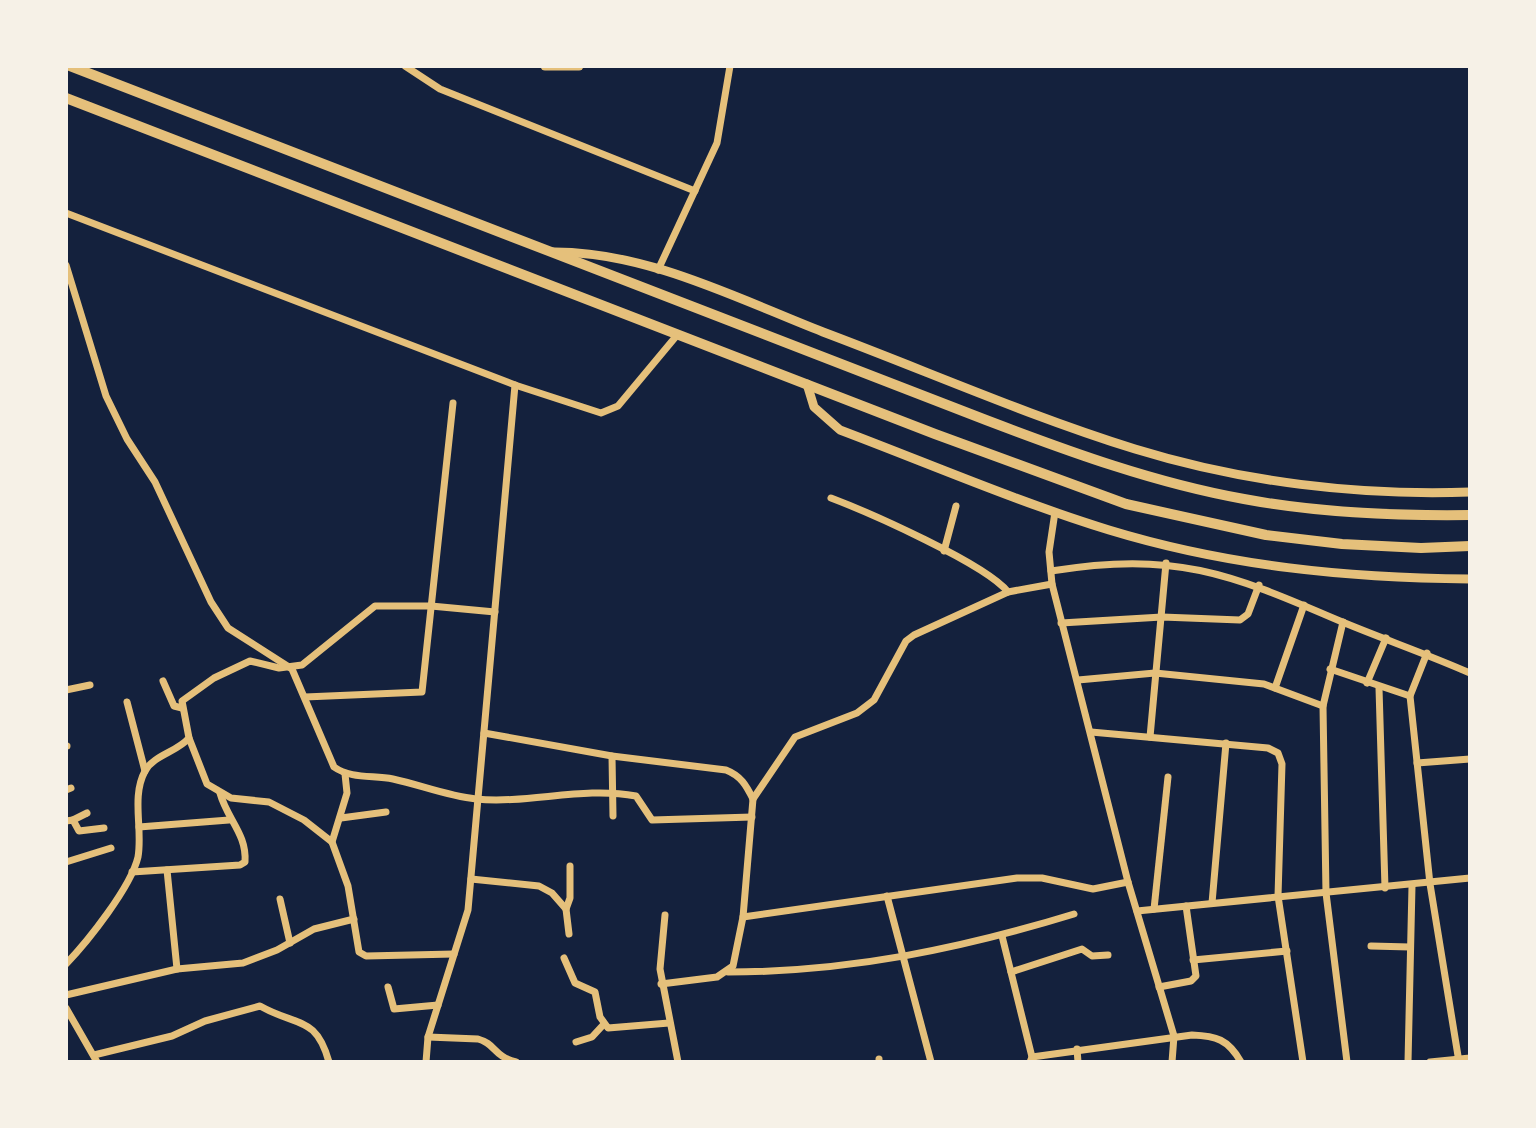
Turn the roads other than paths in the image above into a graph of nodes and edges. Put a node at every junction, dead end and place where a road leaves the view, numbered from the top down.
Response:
1 (70, 66) edge
2 (405, 66) edge
3 (545, 66) edge
4 (579, 66) edge
5 (730, 66) edge
6 (66, 98) edge
7 (695, 191) junction
8 (66, 213) edge
9 (550, 252) junction
10 (66, 265) edge
11 (658, 270) junction
12 (678, 334) junction
13 (807, 384) junction
14 (515, 385) junction
15 (453, 403) dead end
16 (1470, 492) edge
17 (831, 498) dead end
18 (956, 506) dead end
19 (1055, 512) junction
20 (1470, 515) edge
21 (1470, 546) edge
22 (944, 551) junction
23 (1166, 563) junction
24 (1051, 571) junction
25 (1470, 579) edge
26 (1052, 584) junction
27 (1259, 585) junction
28 (1008, 592) junction
29 (1304, 605) junction
30 (431, 606) junction
31 (495, 612) junction
32 (1162, 617) junction
33 (1343, 622) junction
34 (1061, 623) junction
35 (1386, 638) junction
36 (1427, 653) junction
37 (292, 669) junction
38 (1330, 669) junction
39 (1155, 673) junction
40 (1470, 673) edge
41 (1078, 680) junction
42 (163, 681) dead end
43 (1470, 682) edge
44 (1367, 683) junction
45 (90, 685) dead end
46 (1275, 688) junction
47 (1379, 688) junction
48 (66, 690) edge
49 (1410, 696) junction
50 (305, 697) junction
51 (127, 702) dead end
52 (1323, 706) junction
53 (182, 708) junction
54 (1091, 732) junction
55 (484, 733) junction
56 (1150, 737) junction
57 (189, 738) junction
58 (1226, 743) junction
59 (612, 756) junction
60 (1470, 759) edge
61 (1417, 763) junction
62 (145, 771) junction
63 (345, 774) junction
64 (1168, 777) dead end
65 (220, 793) junction
66 (612, 793) junction
67 (479, 799) junction
68 (753, 799) junction
69 (386, 812) dead end
70 (87, 813) dead end
71 (613, 816) dead end
72 (752, 817) junction
73 (341, 818) junction
74 (229, 820) junction
75 (70, 821) edge
76 (139, 827) junction
77 (104, 828) dead end
78 (332, 842) junction
79 (111, 848) dead end
80 (66, 862) edge
81 (570, 866) dead end
82 (167, 870) junction
83 (132, 872) junction
84 (1470, 878) edge
85 (471, 879) junction
86 (1128, 882) junction
87 (1430, 884) junction
88 (1412, 886) junction
89 (1385, 888) junction
90 (1326, 893) junction
91 (887, 896) junction
92 (1278, 896) junction
93 (280, 899) dead end
94 (1212, 903) junction
95 (1186, 906) junction
96 (566, 909) junction
97 (1154, 909) junction
98 (1137, 911) junction
99 (1074, 914) dead end
100 (665, 915) dead end
101 (743, 917) junction
102 (354, 919) junction
103 (569, 934) dead end
104 (1002, 936) junction
105 (290, 943) junction
106 (1371, 946) dead end
107 (1410, 947) junction
108 (1287, 951) junction
109 (454, 954) junction
110 (1108, 955) dead end
111 (564, 958) dead end
112 (903, 958) junction
113 (1193, 960) junction
114 (66, 964) edge
115 (177, 969) junction
116 (728, 972) junction
117 (1011, 972) junction
118 (661, 984) junction
119 (388, 987) dead end
120 (1159, 987) junction
121 (66, 995) edge
122 (438, 1005) junction
123 (66, 1008) edge
124 (669, 1023) junction
125 (604, 1024) junction
126 (1174, 1036) junction
127 (428, 1037) junction
128 (576, 1042) dead end
129 (1077, 1049) junction
130 (95, 1058) edge
131 (1470, 1058) edge
132 (1031, 1060) edge
133 (1459, 1061) edge
134 (329, 1062) edge
135 (426, 1062) edge
136 (516, 1062) edge
137 (678, 1062) edge
138 (931, 1062) edge
139 (1078, 1062) edge
140 (1172, 1062) edge
141 (1241, 1062) edge
142 (1303, 1062) edge
143 (1347, 1062) edge
144 (1408, 1062) edge
145 (1430, 1062) edge

1 - 9 main road
2 - 7 street
3 - 4 street
5 - 7 street
6 - 12 main road
7 - 11 street
8 - 14 street
9 - 11 street
9 - 20 main road
10 - 37 street
11 - 16 street
12 - 13 main road
12 - 14 street
13 - 19 street
13 - 21 main road
14 - 31 street
15 - 30 street
17 - 22 street
18 - 22 street
19 - 24 street
19 - 25 street
22 - 28 street
23 - 24 street
23 - 27 street
23 - 32 street
24 - 26 street
26 - 28 street
26 - 34 street
27 - 29 street
27 - 32 street
28 - 68 street
29 - 33 street
29 - 46 street
30 - 31 street
30 - 37 street
30 - 50 street
31 - 55 street
32 - 34 street
32 - 39 street
33 - 35 street
33 - 38 street
34 - 41 street
35 - 36 street
35 - 44 street
36 - 40 street
36 - 49 street
37 - 50 street
37 - 53 street
38 - 44 street
38 - 52 street
39 - 41 street
39 - 46 street
39 - 56 street
40 - 43 street
41 - 54 street
42 - 53 street
44 - 47 street
45 - 48 street
46 - 52 street
47 - 49 street
47 - 89 street
49 - 61 street
50 - 63 street
51 - 62 street
52 - 90 street
53 - 57 street
54 - 56 street
54 - 86 street
55 - 59 street
55 - 67 street
56 - 58 street
57 - 62 street
57 - 65 street
58 - 92 street
58 - 94 street
59 - 66 street
59 - 68 street
60 - 61 street
61 - 87 street
62 - 76 street
63 - 67 street
63 - 73 street
64 - 97 street
65 - 74 street
65 - 78 street
66 - 67 street
66 - 71 street
66 - 72 street
67 - 85 street
68 - 72 street
69 - 73 street
70 - 75 street
72 - 101 street
73 - 78 street
74 - 76 street
74 - 82 street
75 - 77 street
76 - 83 street
78 - 102 street
79 - 80 street
81 - 96 street
82 - 83 street
82 - 115 street
83 - 114 street
84 - 87 street
85 - 96 street
85 - 109 street
86 - 91 street
86 - 98 street
87 - 88 street
87 - 133 street
88 - 89 street
88 - 107 street
89 - 90 street
90 - 92 street
90 - 143 street
91 - 101 street
91 - 112 street
92 - 94 street
92 - 108 street
93 - 105 street
94 - 95 street
95 - 97 street
95 - 113 street
96 - 103 street
97 - 98 street
98 - 120 street
99 - 104 street
100 - 118 street
101 - 116 street
102 - 105 street
102 - 109 street
104 - 112 street
104 - 117 street
105 - 115 street
106 - 107 street
107 - 144 street
108 - 113 street
108 - 142 street
109 - 122 street
110 - 117 street
111 - 125 street
112 - 116 street
112 - 138 street
113 - 120 street
115 - 121 street
116 - 118 street
117 - 132 street
118 - 124 street
119 - 122 street
120 - 126 street
122 - 127 street
123 - 130 street
124 - 125 street
124 - 137 street
125 - 128 street
126 - 129 street
126 - 140 street
126 - 141 street
127 - 135 street
127 - 136 street
129 - 132 street
129 - 139 street
130 - 134 street
131 - 133 street
133 - 145 street

